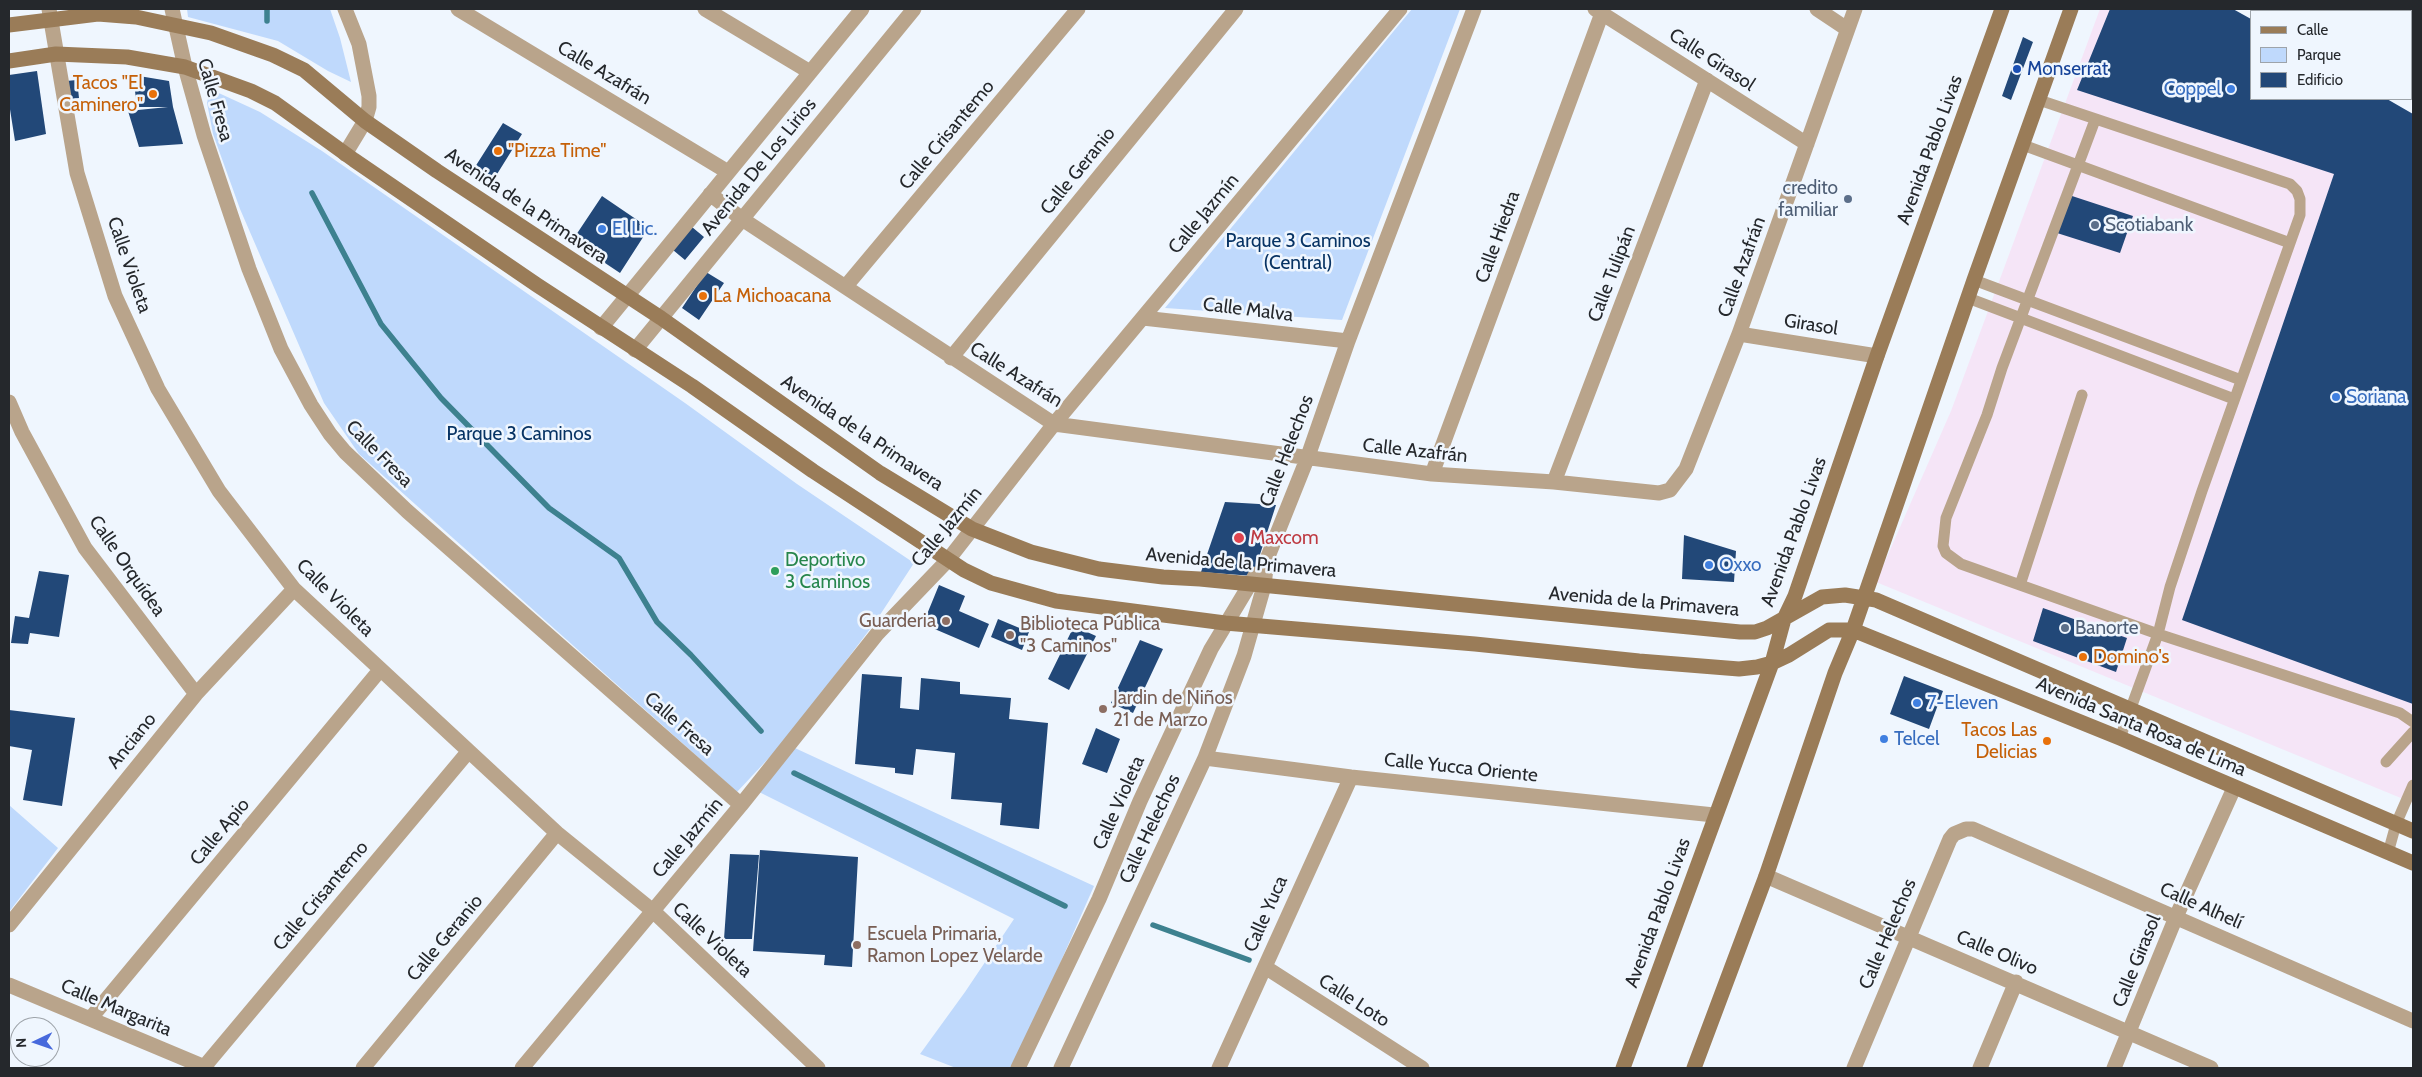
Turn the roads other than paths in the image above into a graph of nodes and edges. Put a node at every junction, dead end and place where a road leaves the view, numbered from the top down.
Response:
1 (345, 9) edge
2 (458, 9) edge
3 (706, 9) edge
4 (862, 9) edge
5 (914, 9) edge
6 (1078, 9) edge
7 (1236, 9) edge
8 (1400, 9) edge
9 (1474, 9) edge
10 (1817, 9) edge
11 (1855, 9) edge
12 (2002, 9) edge
13 (2071, 9) edge
14 (1599, 11) edge
15 (49, 14) edge
16 (173, 16) edge
17 (9, 25) edge
18 (1847, 29) junction
19 (56, 54) junction
20 (9, 61) edge
21 (185, 67) junction
22 (810, 72) junction
23 (1706, 80) junction
24 (2039, 100) junction
25 (2095, 120) junction
26 (365, 121) junction
27 (1807, 144) junction
28 (2023, 145) junction
29 (345, 154) junction
30 (2078, 165) junction
31 (728, 172) junction
32 (710, 194) junction
33 (742, 219) junction
34 (2290, 243) junction
35 (1974, 280) junction
36 (846, 286) junction
37 (626, 296) junction
38 (1968, 298) junction
39 (2027, 300) junction
40 (2022, 317) junction
41 (661, 318) junction
42 (1144, 318) junction
43 (2080, 320) junction
44 (601, 328) junction
45 (1739, 334) junction
46 (2074, 337) junction
47 (1348, 341) junction
48 (634, 350) junction
49 (1877, 356) junction
50 (951, 358) junction
51 (2241, 380) junction
52 (2082, 395) dead end
53 (2234, 399) junction
54 (9, 402) edge
55 (1054, 424) junction
56 (1307, 459) junction
57 (1432, 474) junction
58 (1554, 482) junction
59 (972, 529) junction
60 (1267, 559) junction
61 (948, 560) junction
62 (1248, 584) junction
63 (2020, 585) junction
64 (1264, 586) junction
65 (294, 589) junction
66 (1864, 598) junction
67 (1784, 619) junction
68 (1225, 623) junction
69 (1253, 625) junction
70 (1853, 630) junction
71 (2158, 634) junction
72 (1772, 663) junction
73 (380, 670) junction
74 (196, 694) junction
75 (2131, 709) junction
76 (2413, 722) edge
77 (2413, 732) edge
78 (2120, 738) junction
79 (468, 752) junction
80 (1205, 758) junction
81 (2386, 762) dead end
82 (1351, 777) junction
83 (2413, 784) edge
84 (2234, 788) junction
85 (741, 805) junction
86 (1714, 814) junction
87 (2396, 824) junction
88 (1973, 829) joint
89 (2413, 831) edge
90 (558, 833) junction
91 (2388, 853) junction
92 (2413, 863) edge
93 (1766, 876) junction
94 (653, 911) junction
95 (2176, 917) junction
96 (9, 925) edge
97 (1908, 936) junction
98 (1265, 967) junction
99 (2016, 982) junction
100 (9, 985) edge
101 (90, 1019) junction
102 (2413, 1021) edge
103 (2129, 1032) junction
104 (206, 1068) edge
105 (363, 1068) edge
106 (522, 1068) edge
107 (818, 1068) edge
108 (1018, 1068) edge
109 (1061, 1068) edge
110 (1219, 1068) edge
111 (1422, 1068) edge
112 (1623, 1068) edge
113 (1694, 1068) edge
114 (1854, 1068) edge
115 (1980, 1068) edge
116 (2114, 1068) edge
117 (2211, 1068) edge

1 - 26 street
2 - 31 street, Calle Azafrán
3 - 22 street
4 - 22 street, Avenida De Los Lirios
5 - 33 street, Avenida De Los Lirios
6 - 36 street, Calle Crisantemo
7 - 50 street, Calle Geranio
8 - 42 street, Calle Jazmín
9 - 47 street, Calle Helechos
10 - 18 street
11 - 18 street, Calle Azafrán
12 - 49 street, Avenida Pablo Livas
13 - 24 street
14 - 23 street, Calle Girasol
14 - 57 street, Calle Hiedra
15 - 16 street, Avenida de la Primavera
15 - 17 street, Avenida de la Primavera
15 - 19 street, Calle Violeta
16 - 21 street, Calle Fresa
16 - 26 street, Avenida de la Primavera
18 - 27 street, Calle Azafrán
19 - 20 street
19 - 21 street
19 - 65 street, Calle Violeta
21 - 29 street
21 - 85 street, Calle Fresa
22 - 31 street, Avenida De Los Lirios
23 - 27 street, Calle Girasol
23 - 58 street, Calle Tulipán
24 - 25 lane
24 - 28 street
25 - 30 lane
25 - 34 lane
26 - 29 street
26 - 37 street, Avenida de la Primavera
27 - 45 street, Calle Azafrán
28 - 30 lane
28 - 35 street
29 - 44 street
30 - 34 lane
30 - 39 lane
31 - 32 street, Avenida De Los Lirios
32 - 33 street, Calle Azafrán
32 - 37 street, Avenida De Los Lirios
33 - 36 street, Calle Azafrán
33 - 41 street, Avenida De Los Lirios
34 - 51 lane
35 - 38 street
35 - 39 lane
36 - 50 street, Calle Azafrán
37 - 41 street, Avenida de la Primavera
37 - 44 street, Avenida De Los Lirios
38 - 40 lane
38 - 66 street
39 - 40 lane
39 - 43 lane
40 - 46 lane
40 - 63 lane
41 - 48 street, Avenida De Los Lirios
41 - 59 street, Avenida de la Primavera
42 - 47 street, Calle Malva
42 - 55 street, Calle Jazmín
43 - 46 lane
43 - 51 lane
44 - 48 street
45 - 49 street, Girasol
45 - 58 street, Calle Azafrán
46 - 53 lane
47 - 56 street, Calle Helechos
48 - 61 street
49 - 67 street, Avenida Pablo Livas
50 - 55 street, Calle Azafrán
51 - 53 lane
52 - 63 lane
53 - 71 lane
54 - 74 street, Calle Orquídea
55 - 56 street, Calle Azafrán
55 - 59 street, Calle Jazmín
56 - 57 street, Calle Azafrán
56 - 60 street, Calle Helechos
57 - 58 street, Calle Azafrán
59 - 61 street, Calle Jazmín
59 - 62 street, Avenida de la Primavera
60 - 62 street, Calle Violeta
60 - 64 street, Calle Helechos
61 - 68 street
61 - 85 street, Calle Jazmín
62 - 64 street, Avenida de la Primavera
62 - 68 street, Calle Violeta
63 - 71 lane
64 - 67 street, Avenida de la Primavera
64 - 69 street, Calle Helechos
65 - 73 street, Calle Violeta
65 - 74 street, Anciano
66 - 67 street, Avenida de la Primavera
66 - 70 street
66 - 75 street, Avenida Santa Rosa de Lima
67 - 72 street, Avenida Pablo Livas
68 - 69 street
68 - 108 street, Calle Violeta
69 - 72 street
69 - 80 street, Calle Helechos
70 - 72 street
70 - 78 street, Avenida Santa Rosa de Lima
70 - 93 street
71 - 75 lane
71 - 76 lane
72 - 86 street, Avenida Pablo Livas
73 - 79 street, Calle Violeta
73 - 101 street, Calle Apio
74 - 96 street, Anciano
75 - 78 lane
75 - 87 street, Avenida Santa Rosa de Lima
77 - 81 lane
78 - 84 street, Avenida Santa Rosa de Lima
79 - 90 street, Calle Violeta
79 - 104 street, Calle Crisantemo
80 - 82 street, Calle Yucca Oriente
80 - 109 street, Calle Helechos
82 - 86 street, Calle Yucca Oriente
82 - 98 street, Calle Yuca
83 - 87 lane
84 - 91 street, Avenida Santa Rosa de Lima
84 - 95 street, Calle Girasol
85 - 94 street, Calle Jazmín
86 - 112 street, Avenida Pablo Livas
87 - 89 street, Avenida Santa Rosa de Lima
87 - 91 lane
88 - 95 street, Calle Alhelí
88 - 97 street, Calle Helechos
90 - 94 street, Calle Violeta
90 - 105 street, Calle Geranio
91 - 92 street, Avenida Santa Rosa de Lima
93 - 97 street, Calle Olivo
93 - 113 street
94 - 106 street, Calle Jazmín
94 - 107 street, Calle Violeta
95 - 102 street, Calle Alhelí
95 - 103 street, Calle Girasol
97 - 99 street, Calle Olivo
97 - 114 street, Calle Helechos
98 - 110 street, Calle Yuca
98 - 111 street, Calle Loto
99 - 103 street, Calle Olivo
99 - 115 street
100 - 101 street, Calle Margarita
101 - 104 street, Calle Margarita
103 - 116 street, Calle Girasol
103 - 117 street, Calle Olivo

